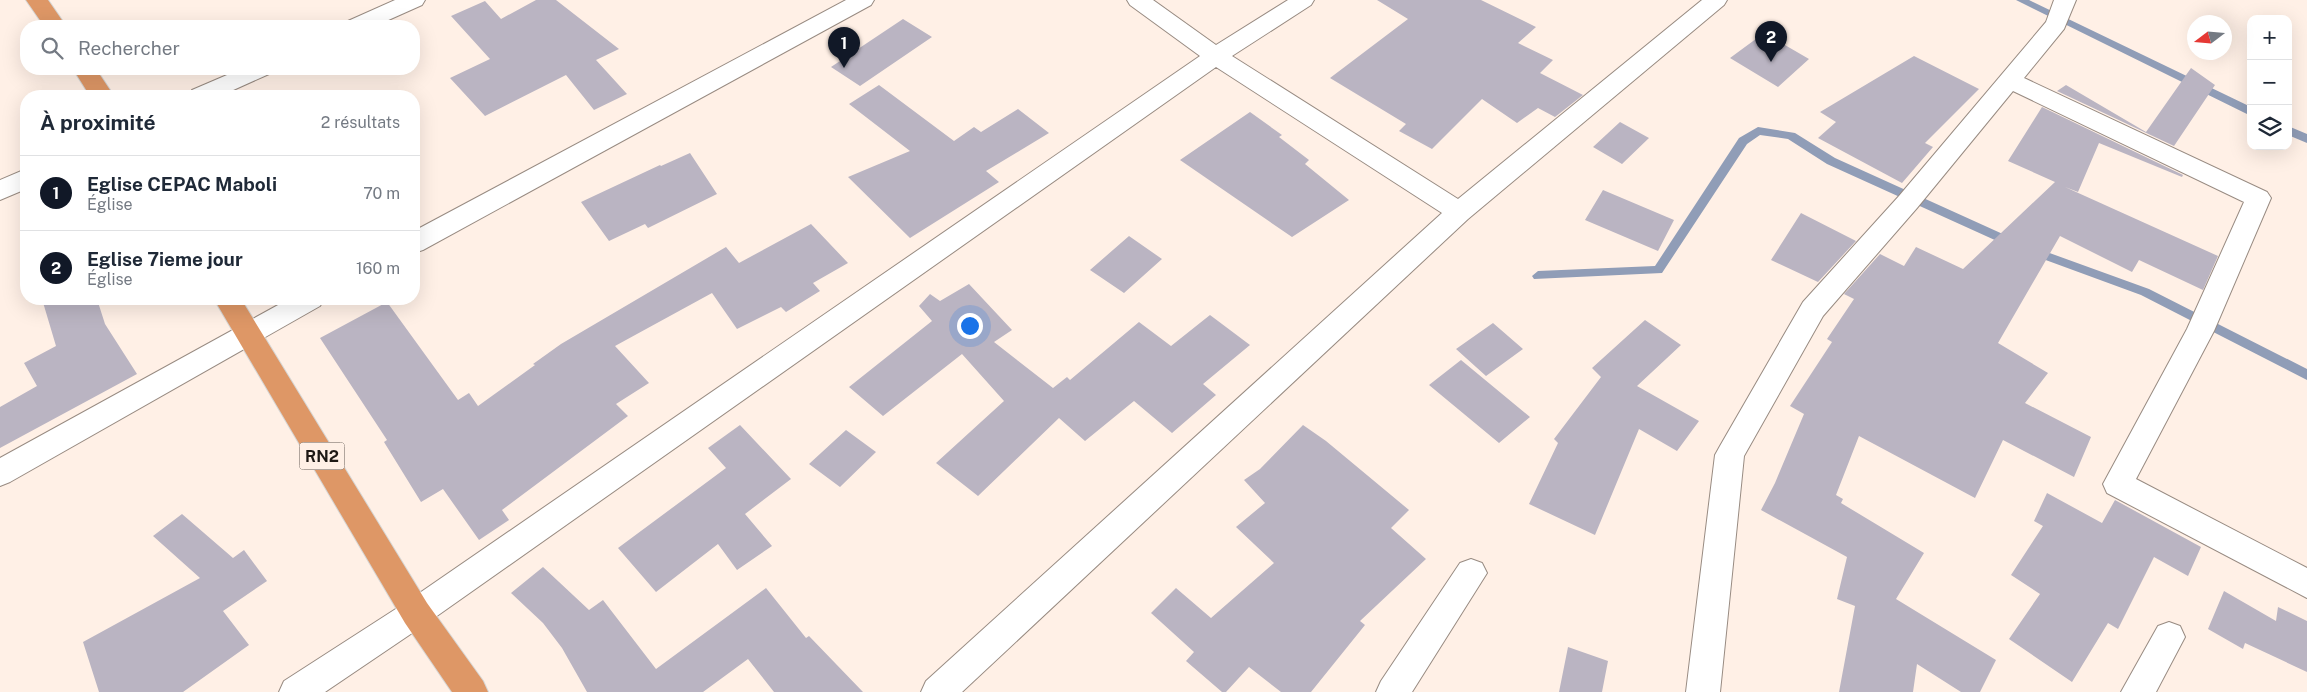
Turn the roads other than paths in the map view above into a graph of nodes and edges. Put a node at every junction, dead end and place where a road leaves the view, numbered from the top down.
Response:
1 (37, 0) edge
2 (414, 0) edge
3 (863, 0) edge
4 (1138, 0) edge
5 (1303, 0) edge
6 (1716, 0) edge
7 (2061, 12) edge
8 (50, 20) edge
9 (369, 20) edge
10 (1216, 56) junction
11 (88, 75) edge
12 (247, 75) edge
13 (2009, 80) junction
14 (98, 90) edge
15 (214, 90) edge
16 (20, 181) edge
17 (0, 191) edge
18 (1459, 212) junction
19 (420, 240) edge
20 (231, 305) edge
21 (300, 305) edge
22 (248, 333) junction
23 (0, 473) edge
24 (1471, 573) dead end
25 (2307, 584) edge
26 (416, 613) junction
27 (2169, 638) dead end
28 (296, 692) edge
29 (471, 692) edge
30 (938, 692) edge
31 (1394, 692) edge
32 (1702, 692) edge
33 (2138, 692) edge

1 - 8 highway
2 - 9 street
3 - 19 street
4 - 10 street
5 - 10 street
6 - 18 street
7 - 13 street
10 - 18 street
10 - 26 street
11 - 14 highway
12 - 15 street
13 - 25 street
13 - 32 street
16 - 17 street
18 - 30 street
20 - 22 highway, RN2
21 - 22 street
22 - 23 street
22 - 26 highway, RN2
24 - 31 street
26 - 28 street
26 - 29 highway, RN2
27 - 33 street

